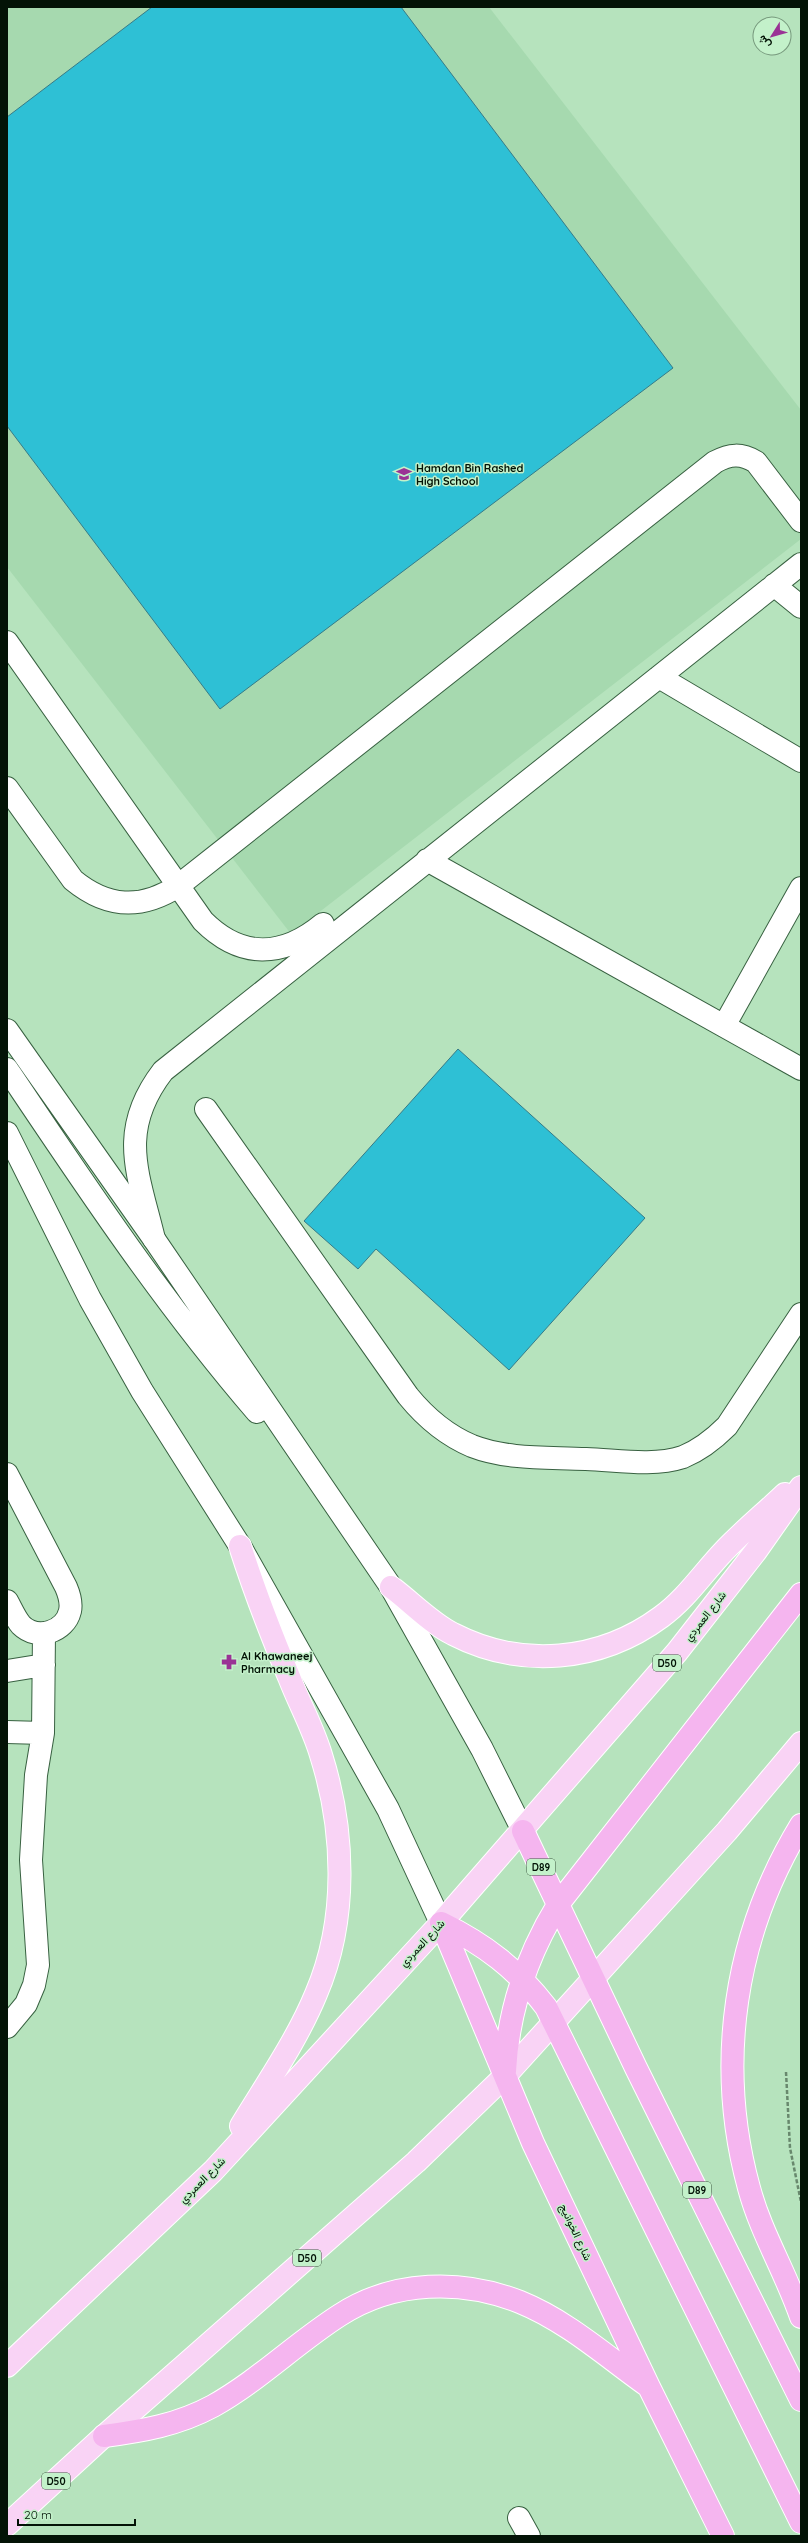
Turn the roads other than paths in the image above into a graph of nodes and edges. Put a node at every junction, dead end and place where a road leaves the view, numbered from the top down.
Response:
1 (801, 521) edge
2 (801, 564) edge
3 (774, 585) junction
4 (801, 607) edge
5 (7, 642) edge
6 (658, 677) junction
7 (801, 761) edge
8 (7, 788) edge
9 (427, 860) junction
10 (178, 886) junction
11 (801, 888) edge
12 (385, 893) junction
13 (724, 1026) junction
14 (7, 1030) edge
15 (7, 1069) edge
16 (801, 1069) edge
17 (206, 1109) dead end
18 (7, 1134) edge
19 (154, 1239) junction
20 (801, 1314) edge
21 (7, 1474) edge
22 (801, 1479) edge
23 (801, 1487) edge
24 (328, 1495) junction
25 (240, 1546) junction
26 (391, 1587) junction
27 (801, 1594) edge
28 (7, 1601) edge
29 (44, 1633) junction
30 (44, 1665) junction
31 (7, 1671) edge
32 (7, 1732) edge
33 (43, 1733) junction
34 (801, 1743) edge
35 (801, 1825) edge
36 (523, 1831) junction
37 (559, 1903) junction
38 (441, 1923) junction
39 (522, 1979) junction
40 (594, 1979) junction
41 (555, 2023) junction
42 (7, 2027) edge
43 (505, 2076) junction
44 (213, 2171) junction
45 (801, 2317) edge
46 (7, 2366) edge
47 (649, 2387) junction
48 (801, 2400) edge
49 (104, 2436) junction
50 (801, 2522) edge
51 (7, 2525) edge
52 (723, 2536) edge

1 - 10 street
2 - 3 street
3 - 4 street
3 - 6 street
5 - 10 street
6 - 7 street
6 - 9 street
8 - 10 street
9 - 12 street
9 - 13 street
10 - 12 street
11 - 13 street
12 - 19 street
13 - 16 street
14 - 19 street
15 - 24 street
17 - 20 street
18 - 25 street
19 - 24 street
21 - 29 street
22 - 26 main road
23 - 36 main road, شارع العمردي / D50
24 - 26 street
25 - 38 street
25 - 44 main road
26 - 36 street
27 - 37 highway
28 - 29 street
29 - 30 street
30 - 31 street
30 - 33 street
32 - 33 street
33 - 42 street
34 - 40 main road, D50
35 - 45 highway
36 - 37 highway, D89
36 - 38 main road, شارع العمردي / D50
37 - 39 highway
37 - 40 highway, D89
38 - 39 highway
38 - 43 highway, شارع الخوانيج
38 - 44 main road, شارع العمردي / D50
39 - 41 highway
39 - 43 highway
40 - 41 main road, D50
40 - 48 highway, D89
41 - 43 main road, D50
41 - 50 highway
43 - 47 highway, شارع الخوانيج
43 - 49 main road, D50
44 - 46 main road, شارع العمردي / D50
47 - 49 highway
47 - 52 highway, شارع الخوانيج
49 - 51 main road, D50

